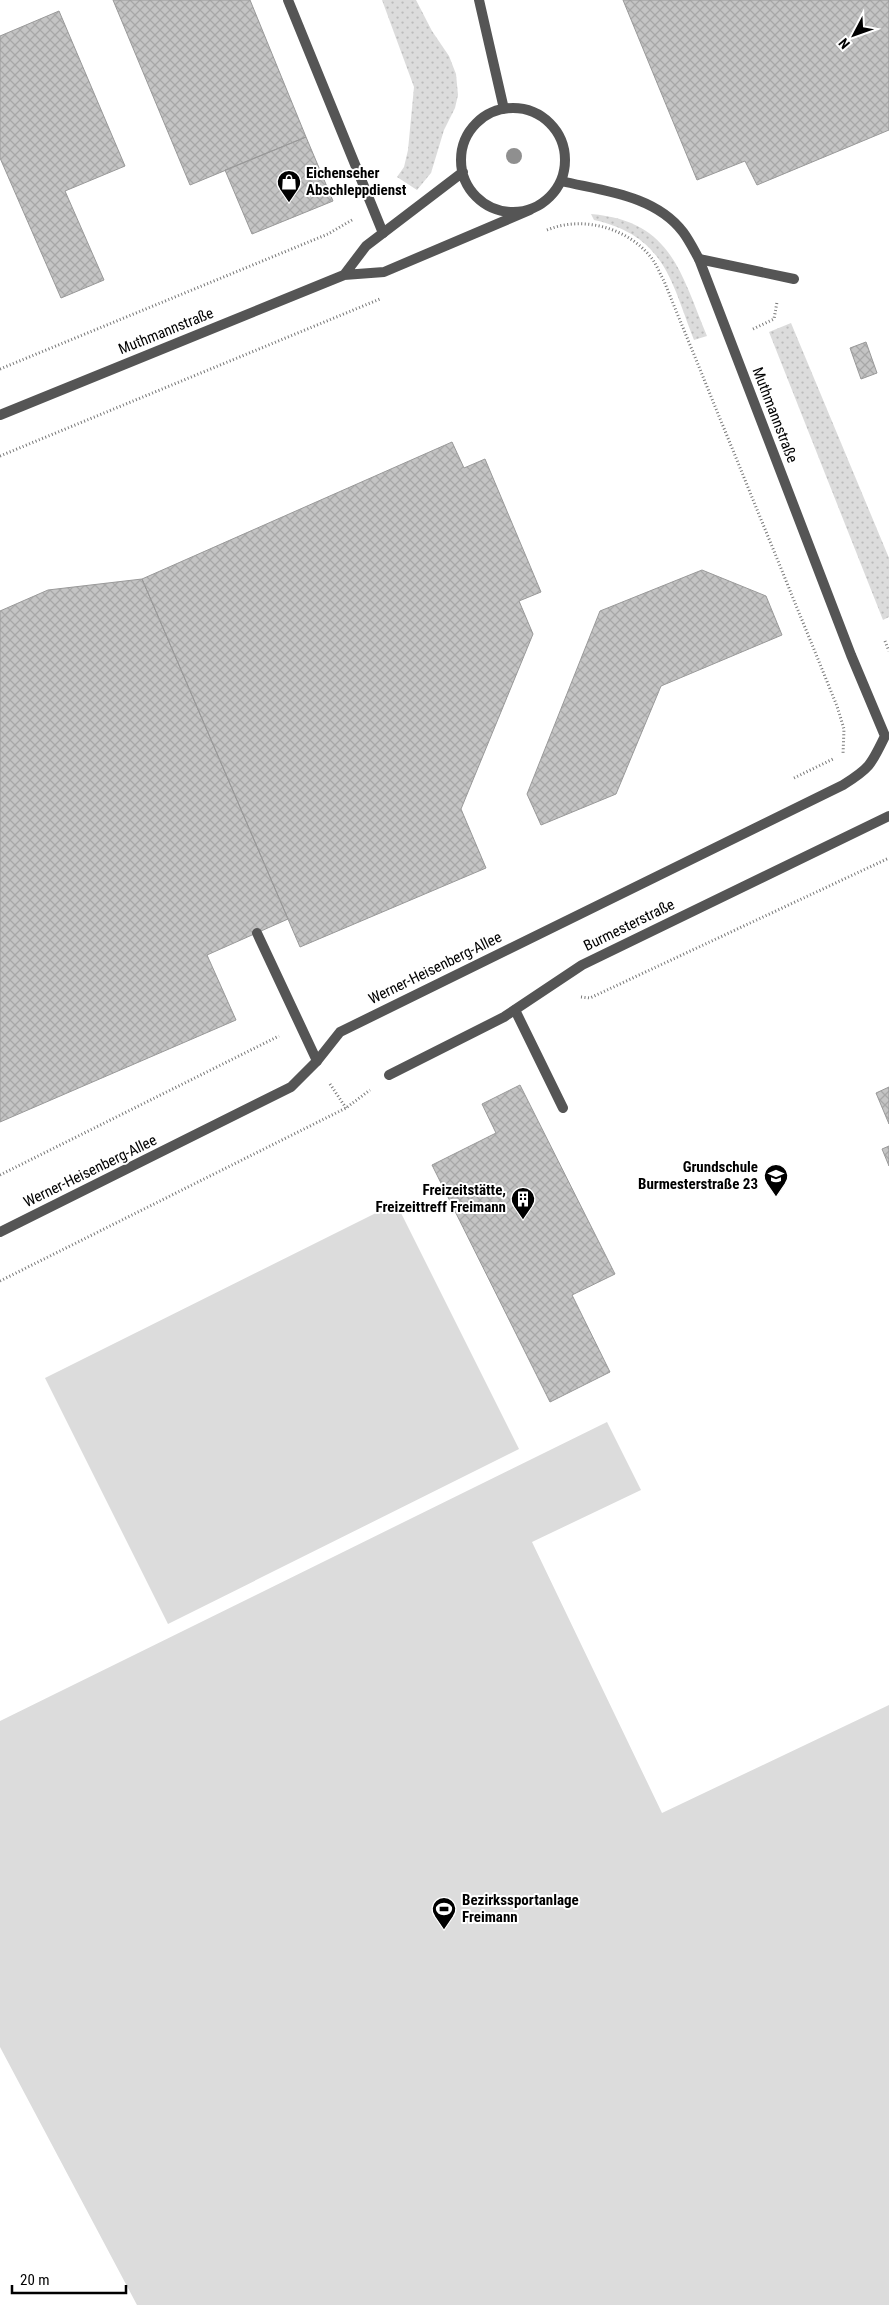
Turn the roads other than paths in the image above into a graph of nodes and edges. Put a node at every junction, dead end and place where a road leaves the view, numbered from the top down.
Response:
1 (288, 0) edge
2 (479, 0) edge
3 (504, 109) junction
4 (462, 172) junction
5 (561, 181) junction
6 (530, 210) junction
7 (383, 233) junction
8 (699, 259) junction
9 (344, 274) junction
10 (794, 279) dead end
11 (0, 415) edge
12 (885, 736) joint
13 (889, 816) edge
14 (257, 933) dead end
15 (515, 1010) junction
16 (317, 1061) junction
17 (389, 1075) dead end
18 (563, 1108) dead end
19 (0, 1232) edge

1 - 7 street
2 - 3 street
3 - 4 street, Muthmannstraße
3 - 5 street, Muthmannstraße
4 - 6 street
4 - 7 street, Muthmannstraße
5 - 6 street, Muthmannstraße
5 - 8 street, Muthmannstraße
6 - 9 street, Muthmannstraße
7 - 9 street, Muthmannstraße
8 - 10 street
8 - 12 street, Muthmannstraße
9 - 11 street, Muthmannstraße
12 - 16 street, Werner-Heisenberg-Allee
13 - 15 street, Burmesterstraße
14 - 16 street
15 - 17 street, Burmesterstraße
15 - 18 street
16 - 19 street, Werner-Heisenberg-Allee

